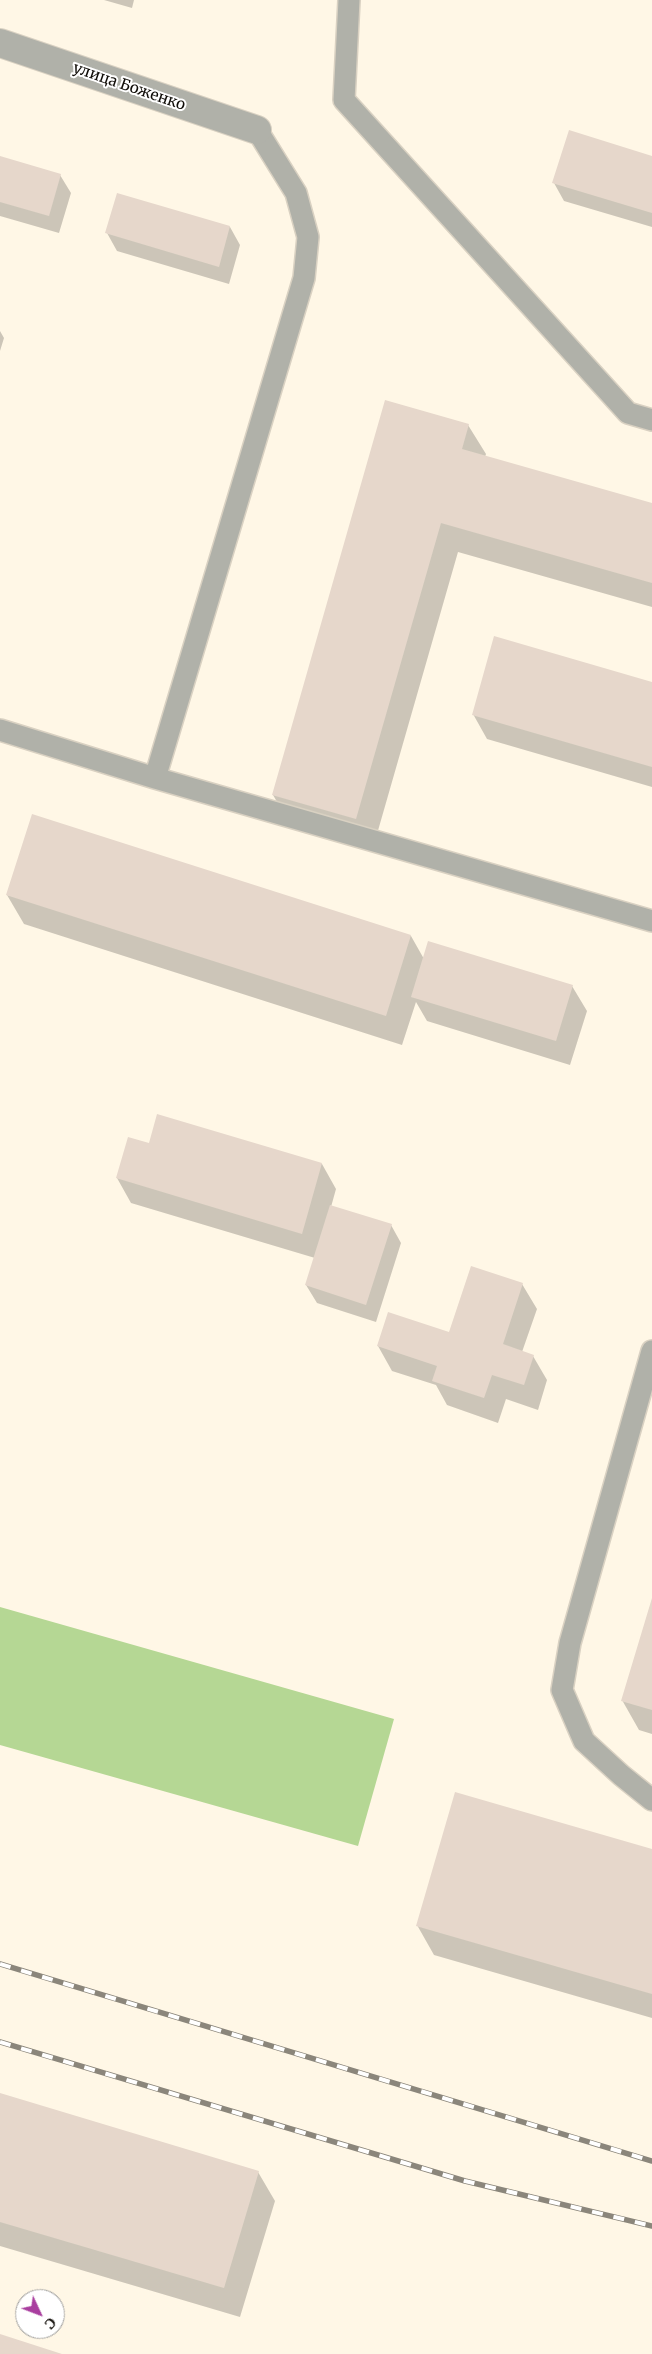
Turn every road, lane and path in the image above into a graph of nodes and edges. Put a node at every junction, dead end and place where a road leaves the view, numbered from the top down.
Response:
1 (350, 0) edge
2 (0, 43) edge
3 (257, 130) joint
4 (652, 420) edge
5 (0, 730) edge
6 (155, 778) junction
7 (652, 922) edge
8 (652, 1351) edge
9 (652, 1800) edge

1 - 4 lane
2 - 3 street, улица Боженко
3 - 6 lane
5 - 6 lane
6 - 7 lane
8 - 9 lane

